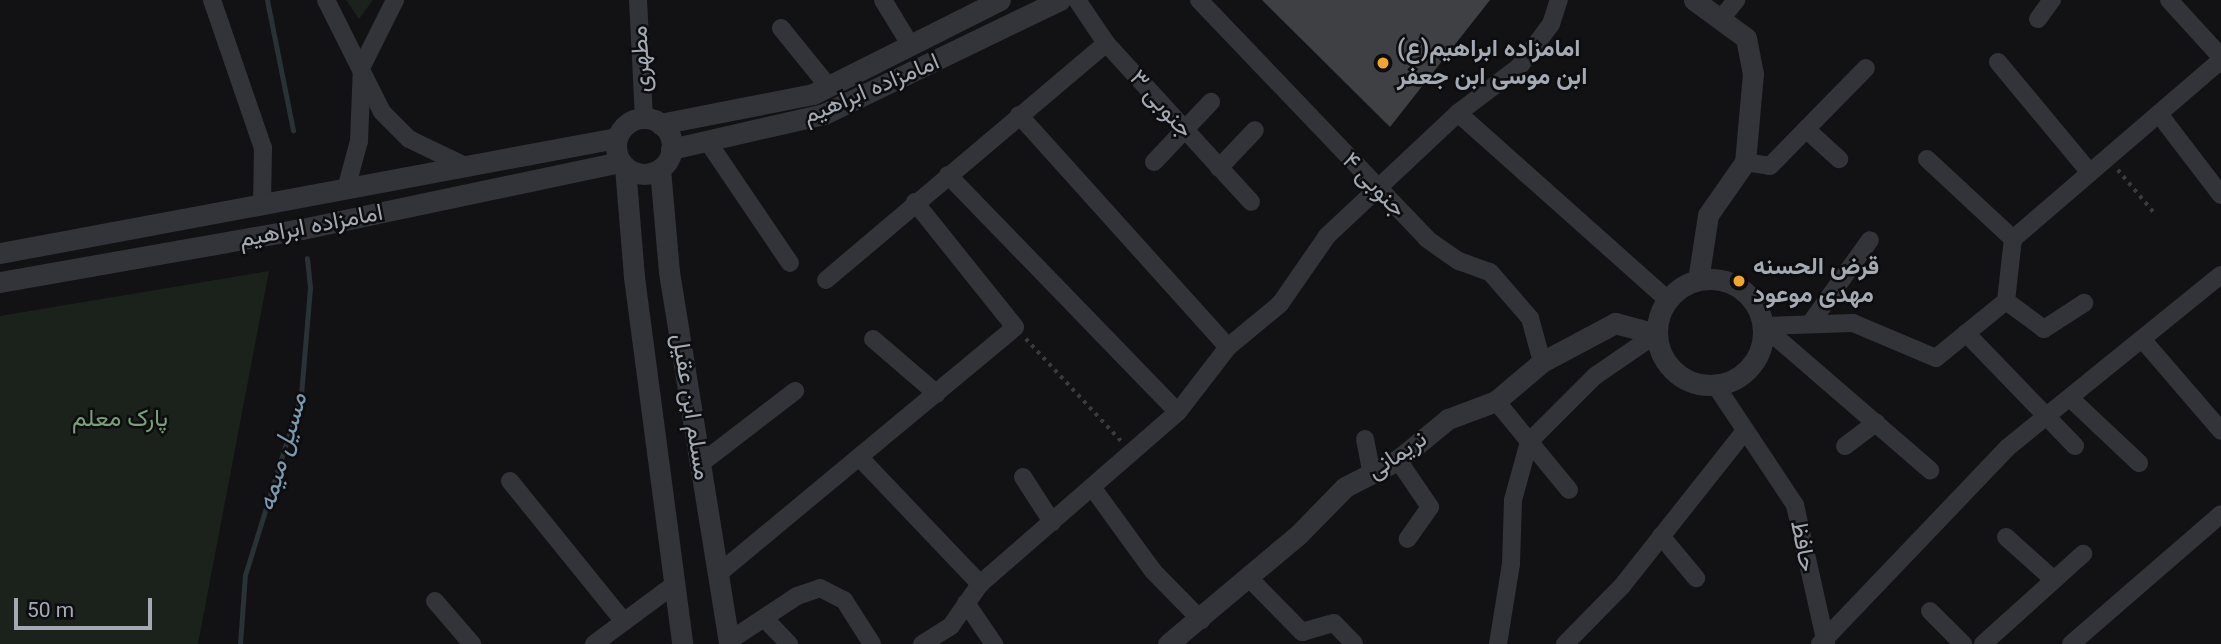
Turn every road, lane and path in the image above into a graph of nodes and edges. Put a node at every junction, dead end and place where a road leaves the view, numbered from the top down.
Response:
1 (212, 0) edge
2 (326, 0) edge
3 (395, 0) edge
4 (638, 0) edge
5 (883, 0) edge
6 (1000, 0) edge
7 (1060, 0) edge
8 (1077, 0) edge
9 (1199, 0) edge
10 (1559, 0) edge
11 (1693, 0) edge
12 (1736, 0) edge
13 (2052, 0) edge
14 (2169, 0) edge
15 (2038, 19) dead end
16 (1720, 20) junction
17 (781, 28) dead end
18 (1105, 43) junction
19 (911, 46) junction
20 (2221, 59) edge
21 (1998, 62) dead end
22 (362, 66) junction
23 (1866, 68) dead end
24 (828, 86) junction
25 (1211, 102) dead end
26 (1458, 113) junction
27 (2159, 114) junction
28 (1019, 115) junction
29 (652, 121) junction
30 (1806, 128) junction
31 (1185, 130) junction
32 (1255, 130) dead end
33 (617, 138) junction
34 (708, 142) junction
35 (671, 149) junction
36 (2107, 158) junction
37 (1839, 159) dead end
38 (1927, 159) dead end
39 (1154, 162) dead end
40 (1745, 162) junction
41 (623, 165) junction
42 (466, 166) junction
43 (1219, 168) junction
44 (660, 169) junction
45 (2090, 173) junction
46 (948, 175) junction
47 (347, 186) junction
48 (1378, 189) junction
49 (2221, 195) edge
50 (915, 202) junction
51 (1251, 202) dead end
52 (262, 204) junction
53 (2156, 215) dead end
54 (2013, 239) junction
55 (1870, 240) dead end
56 (0, 253) edge
57 (790, 263) dead end
58 (669, 272) junction
59 (2221, 275) edge
60 (634, 277) junction
61 (826, 280) dead end
62 (1698, 280) junction
63 (0, 282) edge
64 (1667, 299) junction
65 (2006, 301) junction
66 (2084, 303) dead end
67 (1810, 324) junction
68 (1763, 326) junction
69 (1015, 327) junction
70 (1966, 333) junction
71 (1656, 334) junction
72 (873, 339) dead end
73 (2142, 339) junction
74 (1228, 347) junction
75 (1542, 362) junction
76 (1716, 386) junction
77 (795, 391) dead end
78 (937, 394) junction
79 (2070, 398) junction
80 (1496, 401) junction
81 (1178, 412) junction
82 (2047, 416) junction
83 (1876, 423) junction
84 (2221, 431) edge
85 (1744, 432) junction
86 (1365, 439) dead end
87 (1530, 442) junction
88 (1845, 446) dead end
89 (2075, 446) dead end
90 (1131, 452) junction
91 (861, 459) junction
92 (1398, 460) junction
93 (2139, 463) dead end
94 (700, 464) junction
95 (1930, 470) dead end
96 (1372, 474) junction
97 (1023, 477) dead end
98 (510, 481) dead end
99 (1092, 487) junction
100 (1569, 490) dead end
101 (2221, 514) edge
102 (1052, 522) junction
103 (1661, 536) junction
104 (2006, 537) dead end
105 (1408, 540) dead end
106 (2082, 554) dead end
107 (718, 574) junction
108 (1249, 578) junction
109 (1696, 578) dead end
110 (2053, 580) junction
111 (980, 584) junction
112 (672, 586) junction
113 (435, 601) dead end
114 (966, 603) junction
115 (1930, 611) dead end
116 (764, 618) junction
117 (1201, 620) junction
118 (624, 622) junction
119 (1177, 641) edge
120 (729, 643) edge
121 (1824, 643) edge
122 (472, 644) edge
123 (594, 644) edge
124 (682, 644) edge
125 (789, 644) edge
126 (872, 644) edge
127 (922, 644) edge
128 (994, 644) edge
129 (1354, 644) edge
130 (1498, 644) edge
131 (1565, 644) edge
132 (1963, 644) edge
133 (1983, 644) edge
134 (2071, 644) edge

1 - 52 street
2 - 22 street
3 - 22 street
4 - 29 street, مطهری
5 - 19 street
6 - 19 street, امامزاده ابراهیم
7 - 34 street, امامزاده ابراهیم
8 - 18 street, ۳ جنوبی
9 - 48 street, ۴ جنوبی
10 - 26 street
11 - 16 street
12 - 16 street
13 - 15 street
14 - 20 street
16 - 40 street
17 - 24 street
18 - 28 street
18 - 31 street, ۳ جنوبی
19 - 24 street, امامزاده ابراهیم
20 - 27 street
21 - 45 street
22 - 42 street
22 - 47 street
23 - 30 street
24 - 29 street, امامزاده ابراهیم
25 - 31 street
26 - 48 street
26 - 64 street
27 - 36 street
27 - 49 street
28 - 46 street
28 - 74 street
29 - 33 street
29 - 35 street
30 - 37 street
30 - 40 street
31 - 39 street
31 - 43 street, ۳ جنوبی
32 - 43 street
33 - 41 street
33 - 42 street, امامزاده ابراهیم
34 - 35 street, امامزاده ابراهیم
34 - 57 street
35 - 44 street
36 - 45 street
36 - 53 path
38 - 54 street
40 - 62 street
41 - 44 street
41 - 60 street, مسلم ابن عقیل
41 - 63 street, امامزاده ابراهیم
42 - 47 street, امامزاده ابراهیم
43 - 51 street, ۳ جنوبی
44 - 58 street, مسلم ابن عقیل
45 - 54 street
46 - 50 street
46 - 81 street
47 - 52 street, امامزاده ابراهیم
48 - 74 street
48 - 75 street, ۴ جنوبی
50 - 61 street
50 - 69 street
52 - 56 street, امامزاده ابراهیم
54 - 65 street
55 - 67 street
58 - 60 street
58 - 94 street, مسلم ابن عقیل
59 - 73 street
60 - 112 street, مسلم ابن عقیل
62 - 64 street
62 - 68 street
64 - 71 street
65 - 66 street
65 - 70 street
67 - 68 street
67 - 70 street
68 - 76 street
68 - 83 street
69 - 78 street
69 - 90 path
70 - 82 street
71 - 75 street, نریمانی
71 - 76 street
71 - 87 street
72 - 78 street
73 - 79 street
73 - 84 street
74 - 81 street
75 - 80 street, نریمانی
76 - 85 street, حافظ
77 - 94 street
78 - 91 street
79 - 82 street
79 - 93 street
80 - 87 street
80 - 92 street, نریمانی
81 - 90 street
82 - 89 street
82 - 121 street
83 - 88 street
83 - 95 street
85 - 103 street
85 - 121 street, حافظ
86 - 96 street
87 - 100 street
87 - 130 street
90 - 99 street
91 - 107 street
91 - 111 street
92 - 96 street, نریمانی
92 - 105 street
94 - 107 street, مسلم ابن عقیل
96 - 108 street, نریمانی
97 - 102 street
98 - 118 street
99 - 102 street
99 - 117 street
101 - 134 street
102 - 111 street
103 - 109 street
103 - 131 street
104 - 110 street
106 - 110 street
107 - 120 street, مسلم ابن عقیل
108 - 117 street, نریمانی
108 - 129 street
110 - 133 street
111 - 114 street
112 - 118 street
112 - 124 street, مسلم ابن عقیل
113 - 122 street
114 - 127 street
114 - 128 street
115 - 132 street
116 - 120 street
116 - 125 street
116 - 126 street
117 - 119 street, نریمانی
118 - 123 street

